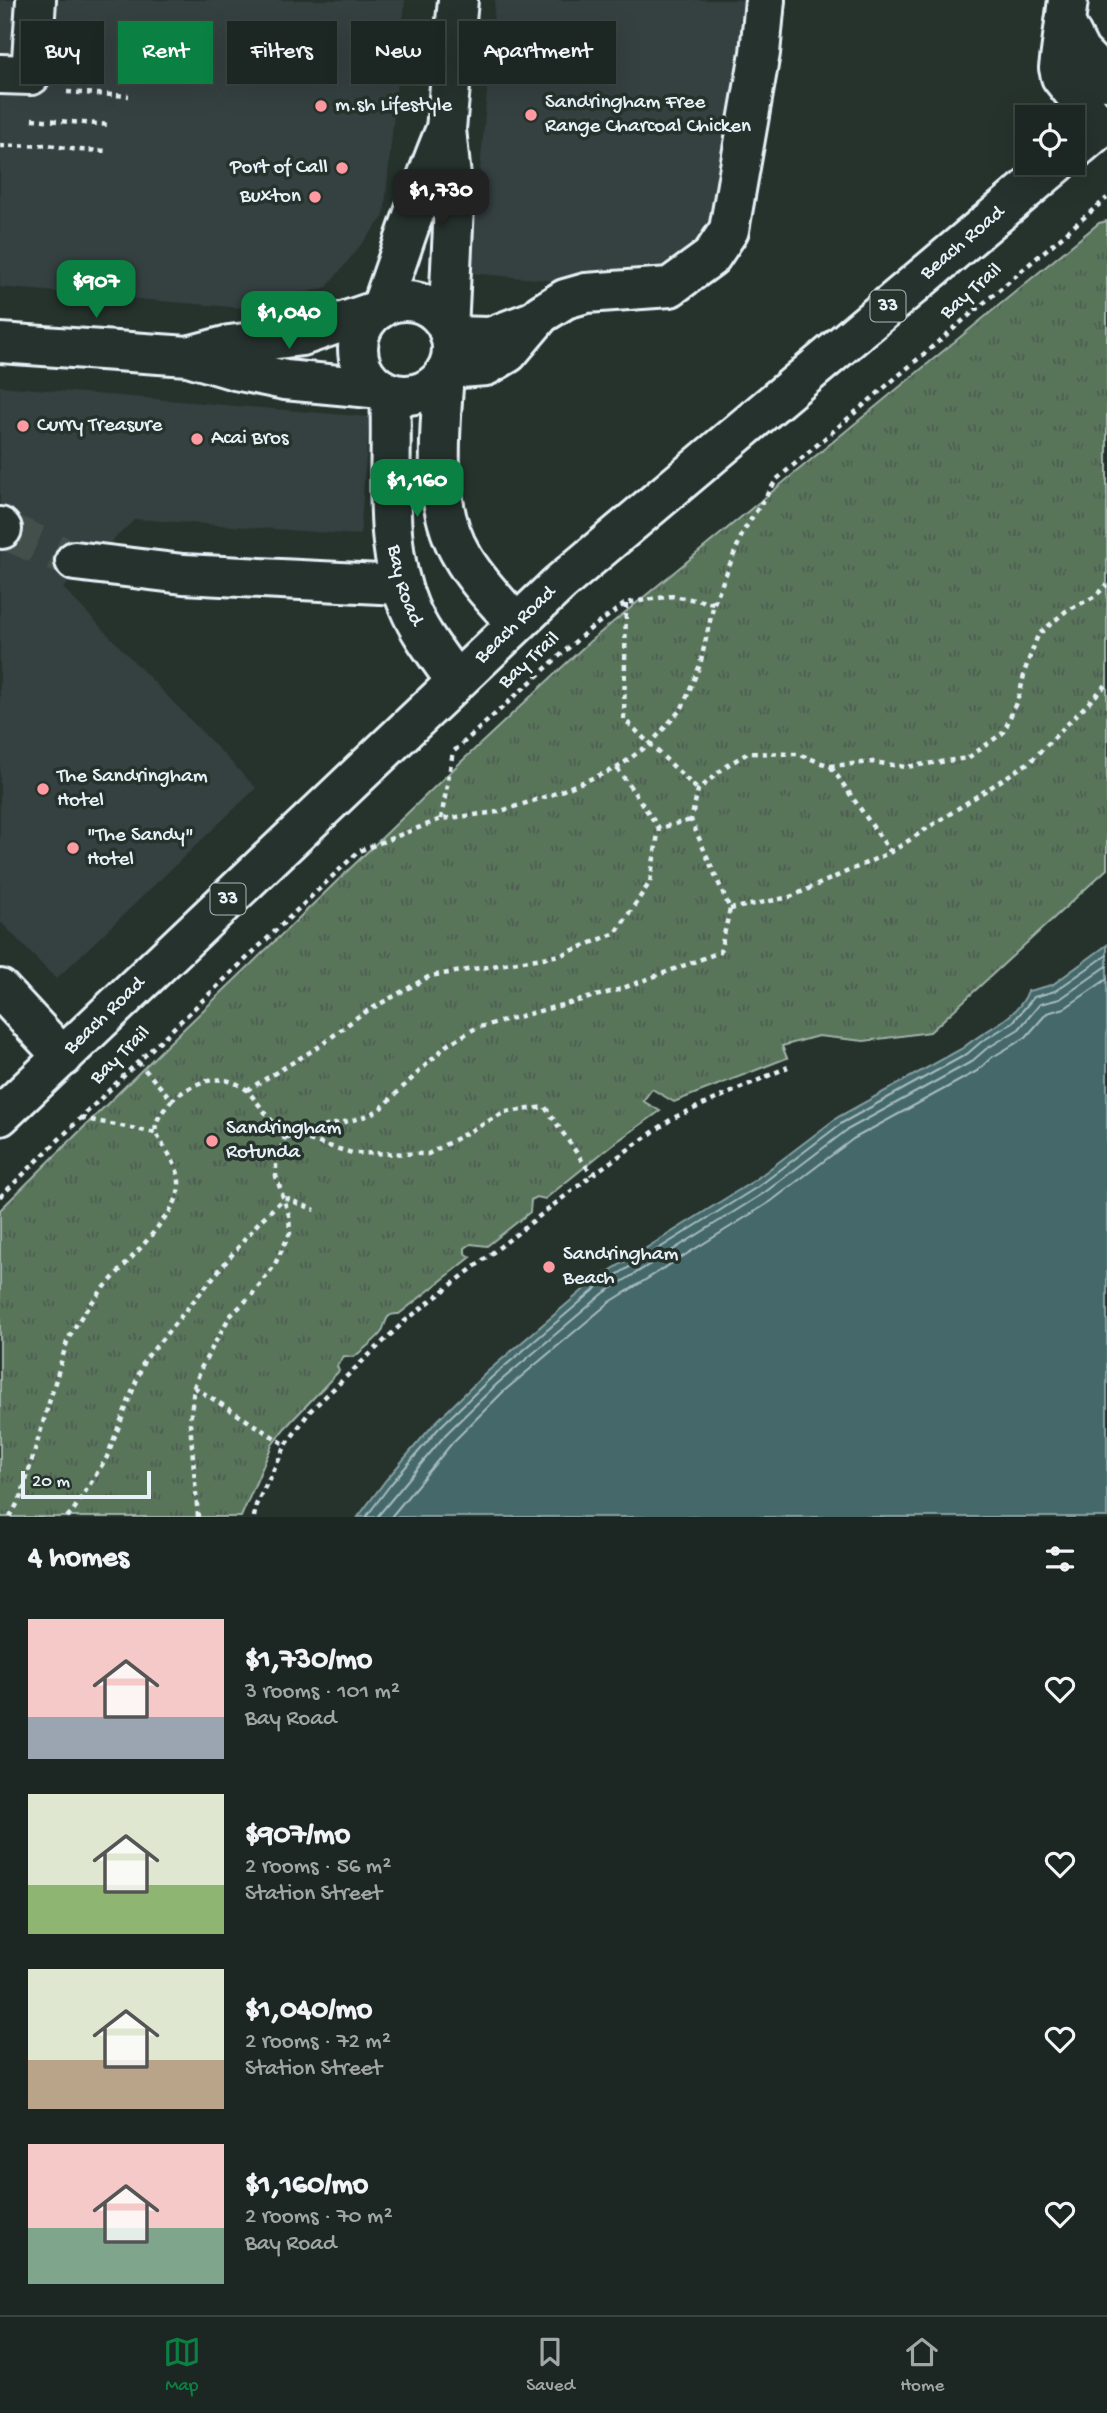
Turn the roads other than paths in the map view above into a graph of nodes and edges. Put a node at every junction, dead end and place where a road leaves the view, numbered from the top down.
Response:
1 (36, 0) edge
2 (458, 0) edge
3 (765, 0) edge
4 (1066, 11) edge
5 (0, 74) edge
6 (1107, 80) edge
7 (446, 129) junction
8 (1093, 133) edge
9 (1044, 175) edge
10 (379, 309) junction
11 (0, 343) edge
12 (447, 352) junction
13 (188, 356) junction
14 (386, 391) junction
15 (75, 561) tunnel mouth
16 (400, 585) junction
17 (516, 624) junction
18 (455, 680) junction
19 (0, 989) edge
20 (63, 1057) junction
21 (0, 1116) edge

1 - 5 main road
2 - 7 main road
3 - 12 main road
4 - 6 main road
4 - 8 main road
7 - 10 main road
7 - 12 main road
9 - 17 main road, Beach Road / 33
10 - 12 main road
10 - 13 main road
10 - 14 main road
11 - 13 main road
12 - 14 main road
12 - 17 main road
13 - 14 main road
14 - 16 main road, Bay Road
15 - 16 main road
16 - 18 main road, Bay Road
17 - 18 main road, Beach Road / 33
18 - 20 main road, Beach Road / 33
19 - 20 main road
20 - 21 main road, Beach Road / 33

